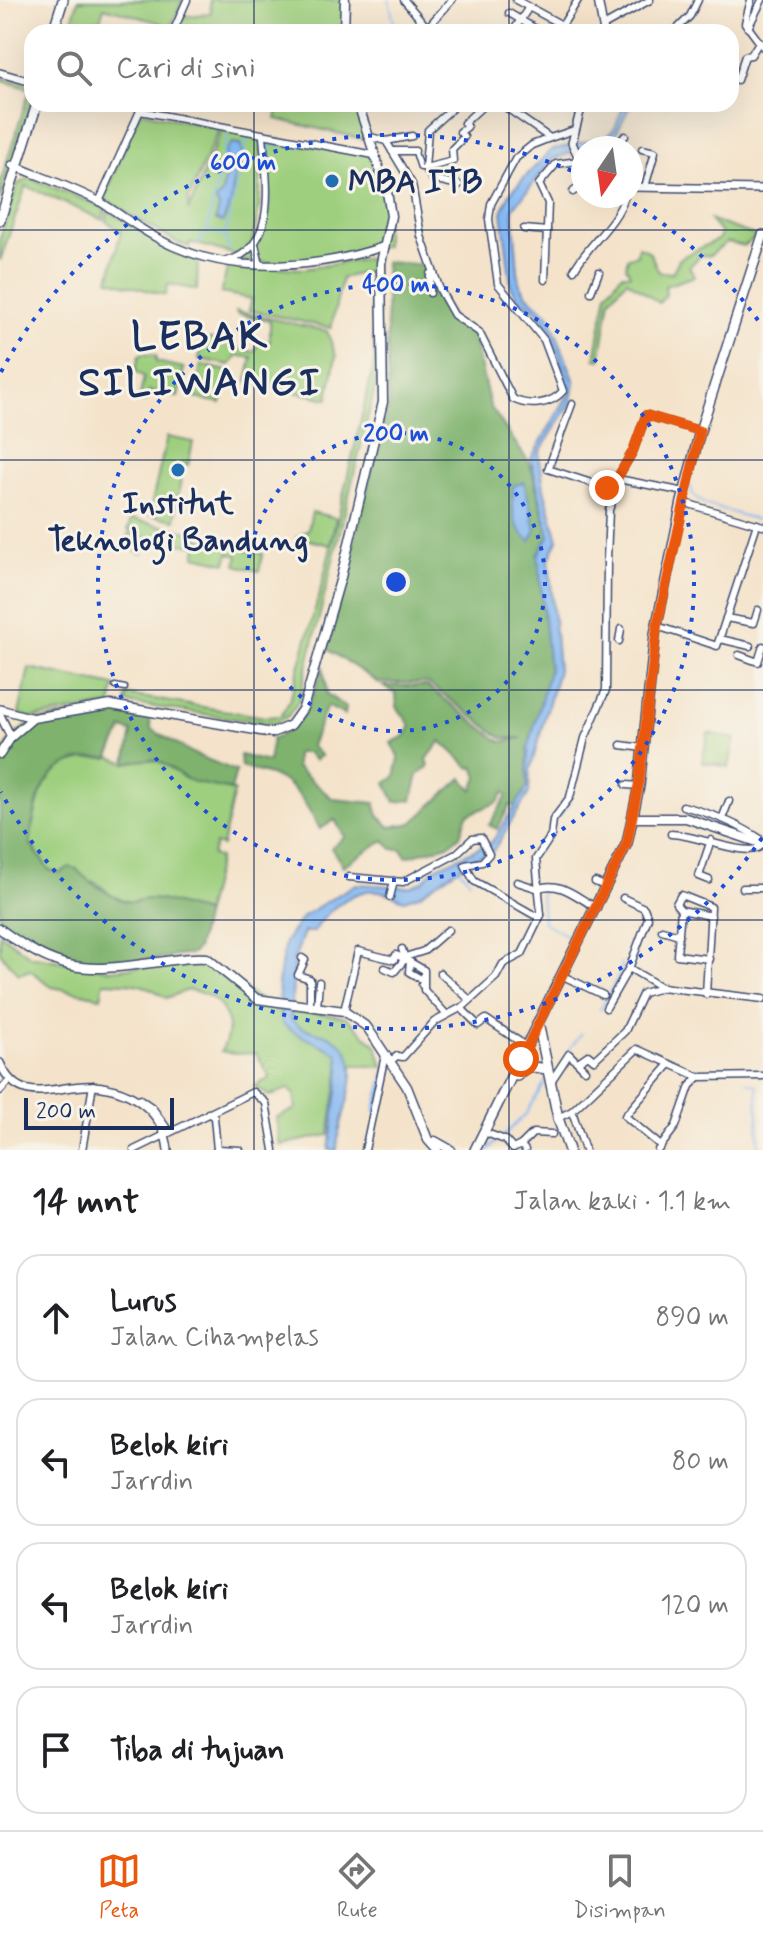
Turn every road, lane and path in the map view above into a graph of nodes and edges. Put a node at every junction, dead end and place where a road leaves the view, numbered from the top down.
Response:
1 (65, 0) edge
2 (187, 0) edge
3 (345, 0) edge
4 (404, 0) edge
5 (452, 0) edge
6 (516, 0) edge
7 (564, 0) edge
8 (598, 0) edge
9 (650, 0) edge
10 (698, 0) edge
11 (751, 0) edge
12 (762, 0) edge
13 (576, 2) edge
14 (529, 7) junction
15 (509, 13) dead end
16 (520, 21) junction
17 (58, 24) edge
18 (176, 24) edge
19 (344, 24) edge
20 (424, 24) edge
21 (434, 24) edge
22 (518, 24) edge
23 (523, 24) edge
24 (560, 24) joint
25 (604, 24) edge
26 (615, 24) edge
27 (682, 24) edge
28 (748, 28) junction
29 (761, 45) edge
30 (0, 73) edge
31 (739, 74) edge
32 (24, 80) edge
33 (31, 112) edge
34 (140, 112) edge
35 (159, 112) edge
36 (360, 112) edge
37 (448, 112) edge
38 (476, 112) edge
39 (513, 112) edge
40 (580, 112) edge
41 (574, 130) junction
42 (263, 136) junction
43 (367, 136) junction
44 (412, 136) dead end
45 (573, 136) edge
46 (550, 138) junction
47 (386, 141) junction
48 (643, 149) edge
49 (392, 151) junction
50 (415, 151) joint
51 (374, 155) junction
52 (571, 162) edge
53 (15, 166) junction
54 (425, 168) junction
55 (459, 185) dead end
56 (645, 187) joint
57 (763, 189) edge
58 (544, 194) junction
59 (533, 195) dead end
60 (99, 202) junction
61 (0, 203) edge
62 (621, 208) edge
63 (0, 220) edge
64 (524, 229) dead end
65 (547, 231) junction
66 (763, 235) edge
67 (255, 244) junction
68 (385, 246) junction
69 (761, 247) edge
70 (227, 261) junction
71 (260, 265) junction
72 (430, 267) junction
73 (574, 270) dead end
74 (599, 272) dead end
75 (545, 280) dead end
76 (591, 292) dead end
77 (430, 293) dead end
78 (572, 404) dead end
79 (700, 431) junction
80 (623, 480) dead end
81 (614, 496) dead end
82 (683, 497) junction
83 (760, 525) edge
84 (753, 536) junction
85 (763, 539) edge
86 (758, 610) dead end
87 (726, 618) junction
88 (657, 626) junction
89 (608, 633) junction
90 (620, 635) dead end
91 (720, 639) junction
92 (750, 646) dead end
93 (763, 646) edge
94 (739, 655) dead end
95 (115, 686) dead end
96 (125, 688) dead end
97 (0, 712) edge
98 (33, 718) junction
99 (11, 737) junction
100 (621, 745) dead end
101 (643, 748) junction
102 (0, 753) edge
103 (626, 785) dead end
104 (639, 786) junction
105 (729, 801) dead end
106 (683, 806) dead end
107 (634, 818) junction
108 (722, 819) junction
109 (671, 834) dead end
110 (711, 840) junction
111 (762, 844) edge
112 (349, 877) dead end
113 (709, 880) dead end
114 (517, 882) dead end
115 (595, 882) dead end
116 (393, 883) junction
117 (607, 887) junction
118 (540, 888) junction
119 (743, 888) dead end
120 (763, 888) edge
121 (390, 896) dead end
122 (623, 898) dead end
123 (597, 908) junction
124 (681, 910) junction
125 (711, 916) junction
126 (539, 918) junction
127 (0, 929) edge
128 (448, 930) dead end
129 (662, 930) dead end
130 (679, 935) junction
131 (405, 957) junction
132 (302, 958) dead end
133 (709, 959) junction
134 (385, 968) dead end
135 (629, 968) junction
136 (440, 973) dead end
137 (563, 976) junction
138 (319, 982) dead end
139 (421, 987) dead end
140 (665, 987) junction
141 (706, 994) junction
142 (603, 995) dead end
143 (763, 999) edge
144 (470, 1000) junction
145 (314, 1008) junction
146 (462, 1008) junction
147 (606, 1008) dead end
148 (344, 1011) junction
149 (446, 1014) junction
150 (539, 1024) junction
151 (528, 1047) junction
152 (385, 1051) junction
153 (392, 1060) junction
154 (578, 1062) junction
155 (0, 1063) edge
156 (670, 1064) junction
157 (585, 1070) dead end
158 (549, 1076) junction
159 (763, 1076) edge
160 (699, 1077) junction
161 (8, 1082) junction
162 (93, 1085) junction
163 (116, 1088) dead end
164 (0, 1091) edge
165 (572, 1111) junction
166 (208, 1113) junction
167 (558, 1118) junction
168 (423, 1124) junction
169 (168, 1132) junction
170 (552, 1134) dead end
171 (497, 1137) junction
172 (523, 1147) edge
173 (660, 1148) edge
174 (82, 1149) edge
175 (435, 1149) edge
176 (93, 1150) edge
177 (134, 1150) edge
178 (168, 1150) edge
179 (217, 1150) edge
180 (240, 1150) edge
181 (274, 1150) edge
182 (365, 1150) edge
183 (451, 1150) edge
184 (475, 1150) edge
185 (481, 1150) edge
186 (569, 1150) edge
187 (585, 1150) edge

1 - 17 main road
2 - 18 street
3 - 19 main road
4 - 20 street
5 - 21 street
6 - 14 street
7 - 13 street
8 - 25 street
9 - 26 street
10 - 27 street
11 - 28 street
12 - 28 street
13 - 24 street
14 - 16 street
14 - 24 street
15 - 16 street
16 - 22 street
16 - 23 street
28 - 29 street
29 - 31 street
30 - 32 street
33 - 53 main road
34 - 60 street
35 - 42 street
36 - 43 main road
37 - 54 street
38 - 54 street
39 - 46 street
40 - 41 street
41 - 45 street
41 - 46 street
42 - 51 street
42 - 67 street
43 - 47 street
43 - 51 main road
44 - 47 street
46 - 72 street
47 - 49 street
48 - 56 street
49 - 50 street
49 - 72 street
50 - 54 street
51 - 68 main road
52 - 58 street
53 - 60 street
53 - 61 main road
53 - 63 main road
54 - 55 street
56 - 57 street
58 - 59 street
58 - 65 street
60 - 70 street
62 - 73 street
64 - 65 street
65 - 75 street
66 - 69 main road
67 - 70 street
67 - 71 street
68 - 71 street
68 - 98 main road
69 - 79 main road
70 - 71 street
72 - 77 street
74 - 76 street
78 - 79 street
79 - 82 main road
80 - 82 street
81 - 89 street
82 - 83 street
82 - 88 main road
83 - 84 street
84 - 85 street
84 - 87 street
86 - 87 street
87 - 91 street
88 - 91 street
88 - 101 main road
89 - 90 street
89 - 118 street
91 - 92 street
93 - 94 street
95 - 96 street
97 - 98 street
97 - 99 street
98 - 99 main road
99 - 102 main road
100 - 101 street
101 - 104 main road
103 - 104 street
104 - 107 main road
105 - 108 street
106 - 108 street
107 - 111 main road
107 - 117 main road
108 - 111 street
109 - 110 street
110 - 111 street
110 - 113 street
112 - 116 street
114 - 118 street
115 - 117 street
116 - 121 street
116 - 126 street
117 - 123 main road
118 - 123 street
118 - 126 street
119 - 120 street
122 - 135 street
123 - 137 main road
124 - 125 street
124 - 125 street
124 - 130 street
125 - 133 street
126 - 144 street
127 - 145 main road
128 - 131 street
129 - 130 street
130 - 133 street
131 - 134 street
131 - 139 street
131 - 148 street
131 - 149 street
132 - 145 street
133 - 141 street
135 - 140 street
135 - 147 street
136 - 144 street
137 - 142 street
137 - 150 main road
138 - 145 street
140 - 141 street
140 - 154 street
141 - 143 street
144 - 146 street
145 - 148 main road
146 - 149 street
146 - 151 street
148 - 152 main road
149 - 153 street
150 - 151 main road
150 - 158 main road
151 - 184 main road
152 - 153 main road
152 - 182 street
153 - 168 main road
154 - 157 street
154 - 158 street
155 - 161 street
156 - 160 street
156 - 165 street
156 - 173 street
158 - 167 main road
158 - 171 main road
159 - 160 street
160 - 173 street
161 - 162 street
161 - 164 street
162 - 169 street
162 - 174 street
163 - 169 street
165 - 167 street
165 - 187 street
166 - 169 street
166 - 179 street
166 - 181 street
167 - 186 main road
168 - 175 main road
168 - 183 main road
169 - 177 street
169 - 178 street
170 - 172 street
171 - 172 street
171 - 185 main road
174 - 176 street
179 - 180 street

